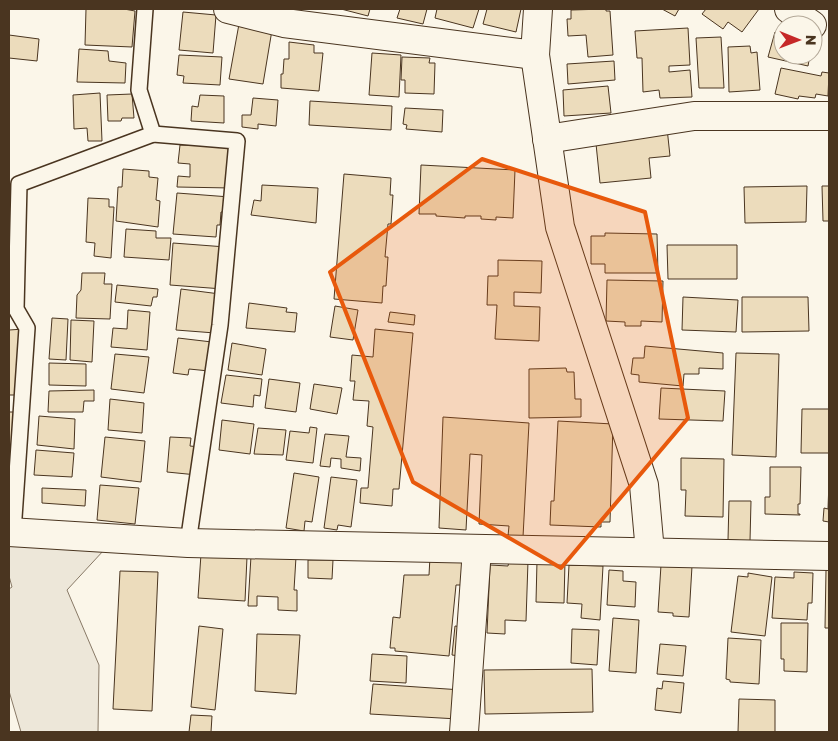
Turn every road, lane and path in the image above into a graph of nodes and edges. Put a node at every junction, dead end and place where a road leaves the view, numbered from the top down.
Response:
1 (145, 9) edge
2 (228, 9) edge
3 (538, 9) edge
4 (536, 55) junction
5 (829, 116) edge
6 (153, 134) junction
7 (547, 139) junction
8 (11, 532) edge
9 (188, 543) junction
10 (477, 549) junction
11 (650, 552) junction
12 (829, 556) edge
13 (464, 732) edge

1 - 6 lane
2 - 4 street
3 - 4 street
4 - 7 street
5 - 7 street
6 - 8 lane
6 - 9 lane
7 - 11 street
8 - 9 street
9 - 10 street
10 - 11 street
10 - 13 street
11 - 12 street

